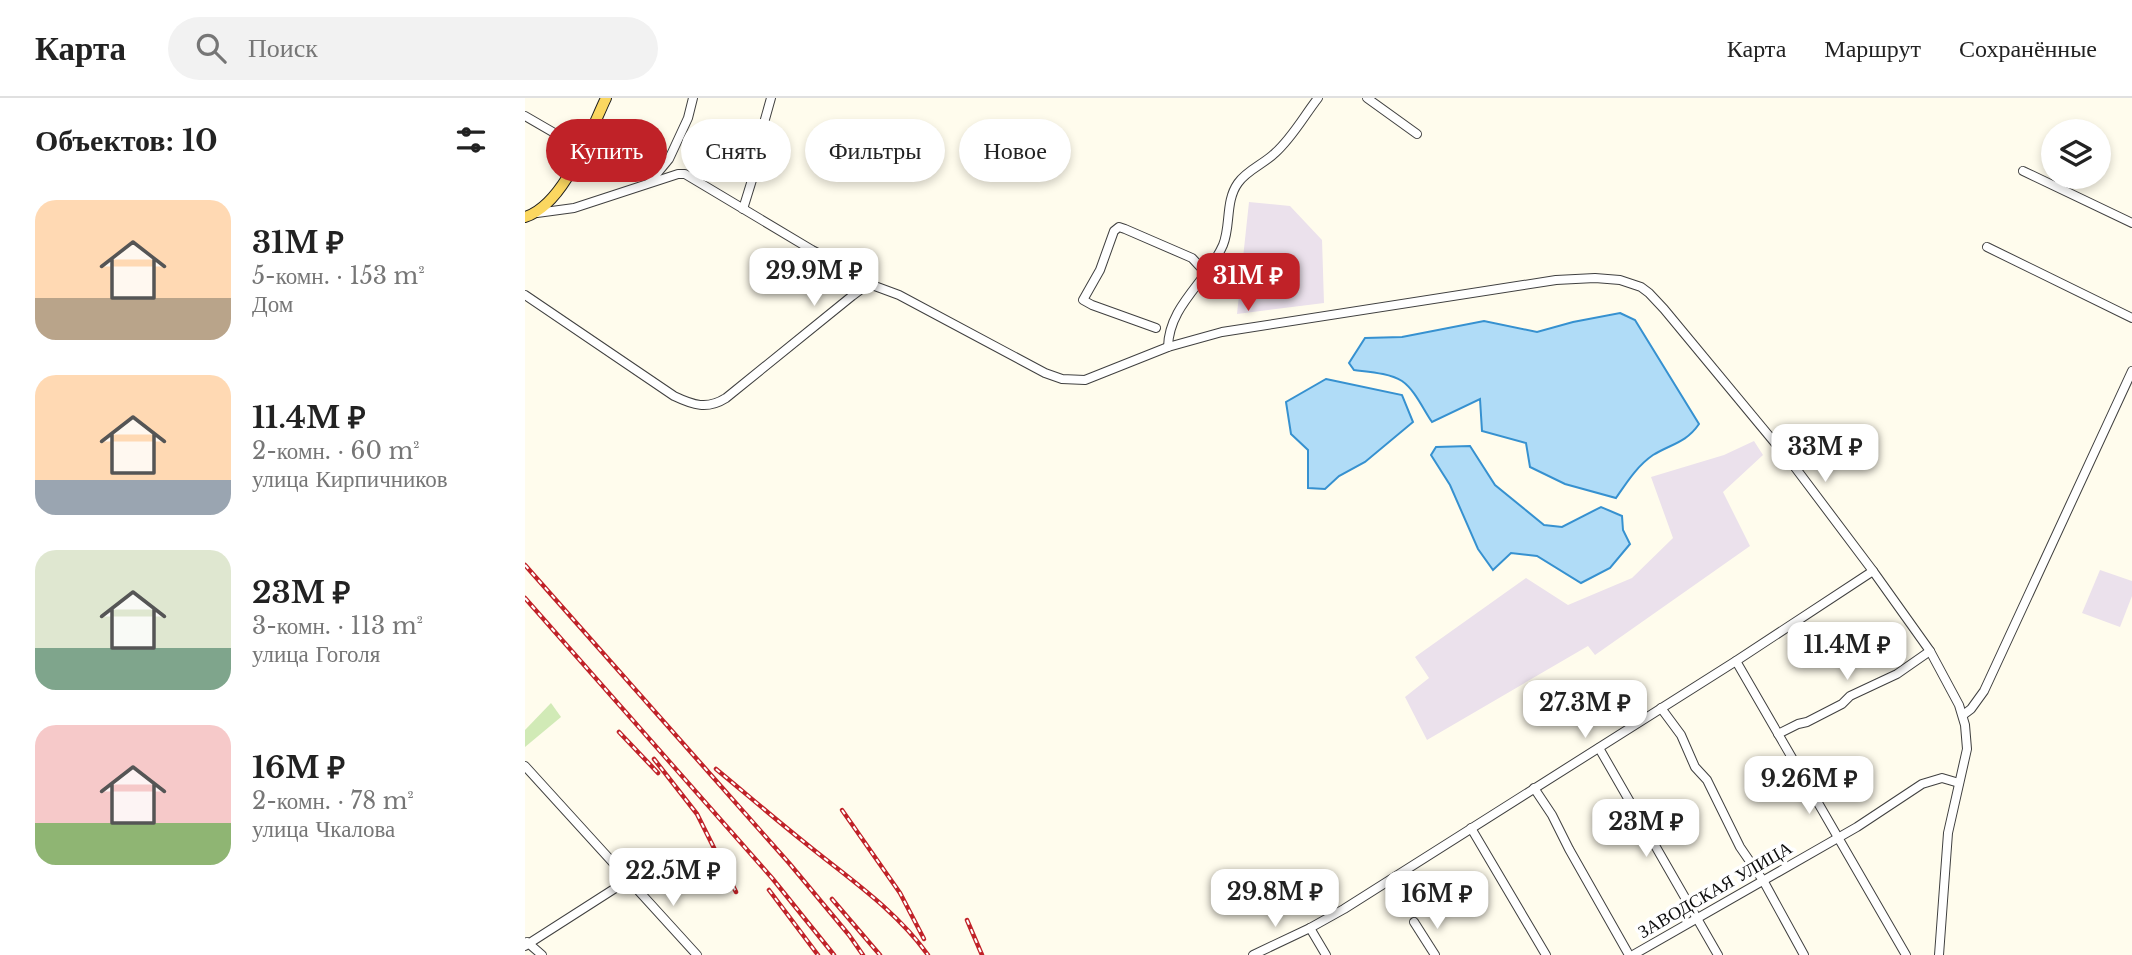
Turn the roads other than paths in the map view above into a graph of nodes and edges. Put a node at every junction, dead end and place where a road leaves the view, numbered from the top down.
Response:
1 (606, 98) edge
2 (693, 98) edge
3 (771, 98) edge
4 (1318, 98) edge
5 (1367, 98) edge
6 (525, 116) edge
7 (596, 119) edge
8 (546, 128) edge
9 (1417, 134) dead end
10 (2023, 171) dead end
11 (564, 182) edge
12 (647, 184) junction
13 (743, 209) junction
14 (537, 214) junction
15 (525, 217) edge
16 (2132, 223) edge
17 (1987, 247) dead end
18 (1205, 272) junction
19 (872, 285) junction
20 (525, 295) edge
21 (2132, 318) edge
22 (1156, 328) dead end
23 (1168, 348) junction
24 (2132, 372) edge
25 (1873, 571) junction
26 (1930, 651) junction
27 (1736, 662) junction
28 (1661, 708) junction
29 (1963, 715) junction
30 (1778, 734) junction
31 (1599, 748) junction
32 (525, 766) edge
33 (1959, 783) junction
34 (1534, 788) junction
35 (1471, 828) junction
36 (1838, 838) junction
37 (628, 880) junction
38 (1764, 882) junction
39 (1697, 920) junction
40 (1414, 922) dead end
41 (1310, 928) junction
42 (527, 943) edge
43 (543, 955) edge
44 (697, 955) edge
45 (1253, 955) edge
46 (1326, 955) edge
47 (1435, 955) edge
48 (1546, 955) edge
49 (1631, 955) edge
50 (1718, 955) edge
51 (1804, 955) edge
52 (1906, 955) edge
53 (1939, 955) edge

1 - 7 main road
2 - 12 street
3 - 13 street
4 - 18 street
5 - 9 street
6 - 8 street
10 - 16 street
11 - 14 main road
12 - 13 street
12 - 14 street
13 - 19 street
14 - 15 main road
17 - 21 street
18 - 22 street
18 - 23 street
19 - 20 street
19 - 23 street
23 - 25 street
24 - 29 street
25 - 26 street
25 - 27 street
26 - 29 street
26 - 30 street
27 - 28 street
27 - 30 street
28 - 31 street
28 - 38 street
29 - 33 street
30 - 36 street
31 - 34 street
31 - 39 street
32 - 37 street
33 - 36 street, ЗАВОДСКАЯ УЛИЦА
33 - 53 street
34 - 35 street
34 - 49 street
35 - 41 street
35 - 48 street
36 - 38 street, ЗАВОДСКАЯ УЛИЦА
36 - 52 street
37 - 42 street
37 - 44 street
38 - 39 street, ЗАВОДСКАЯ УЛИЦА
38 - 51 street
39 - 49 street, ЗАВОДСКАЯ УЛИЦА
39 - 50 street
40 - 47 street
41 - 45 street
41 - 46 street
42 - 43 street

